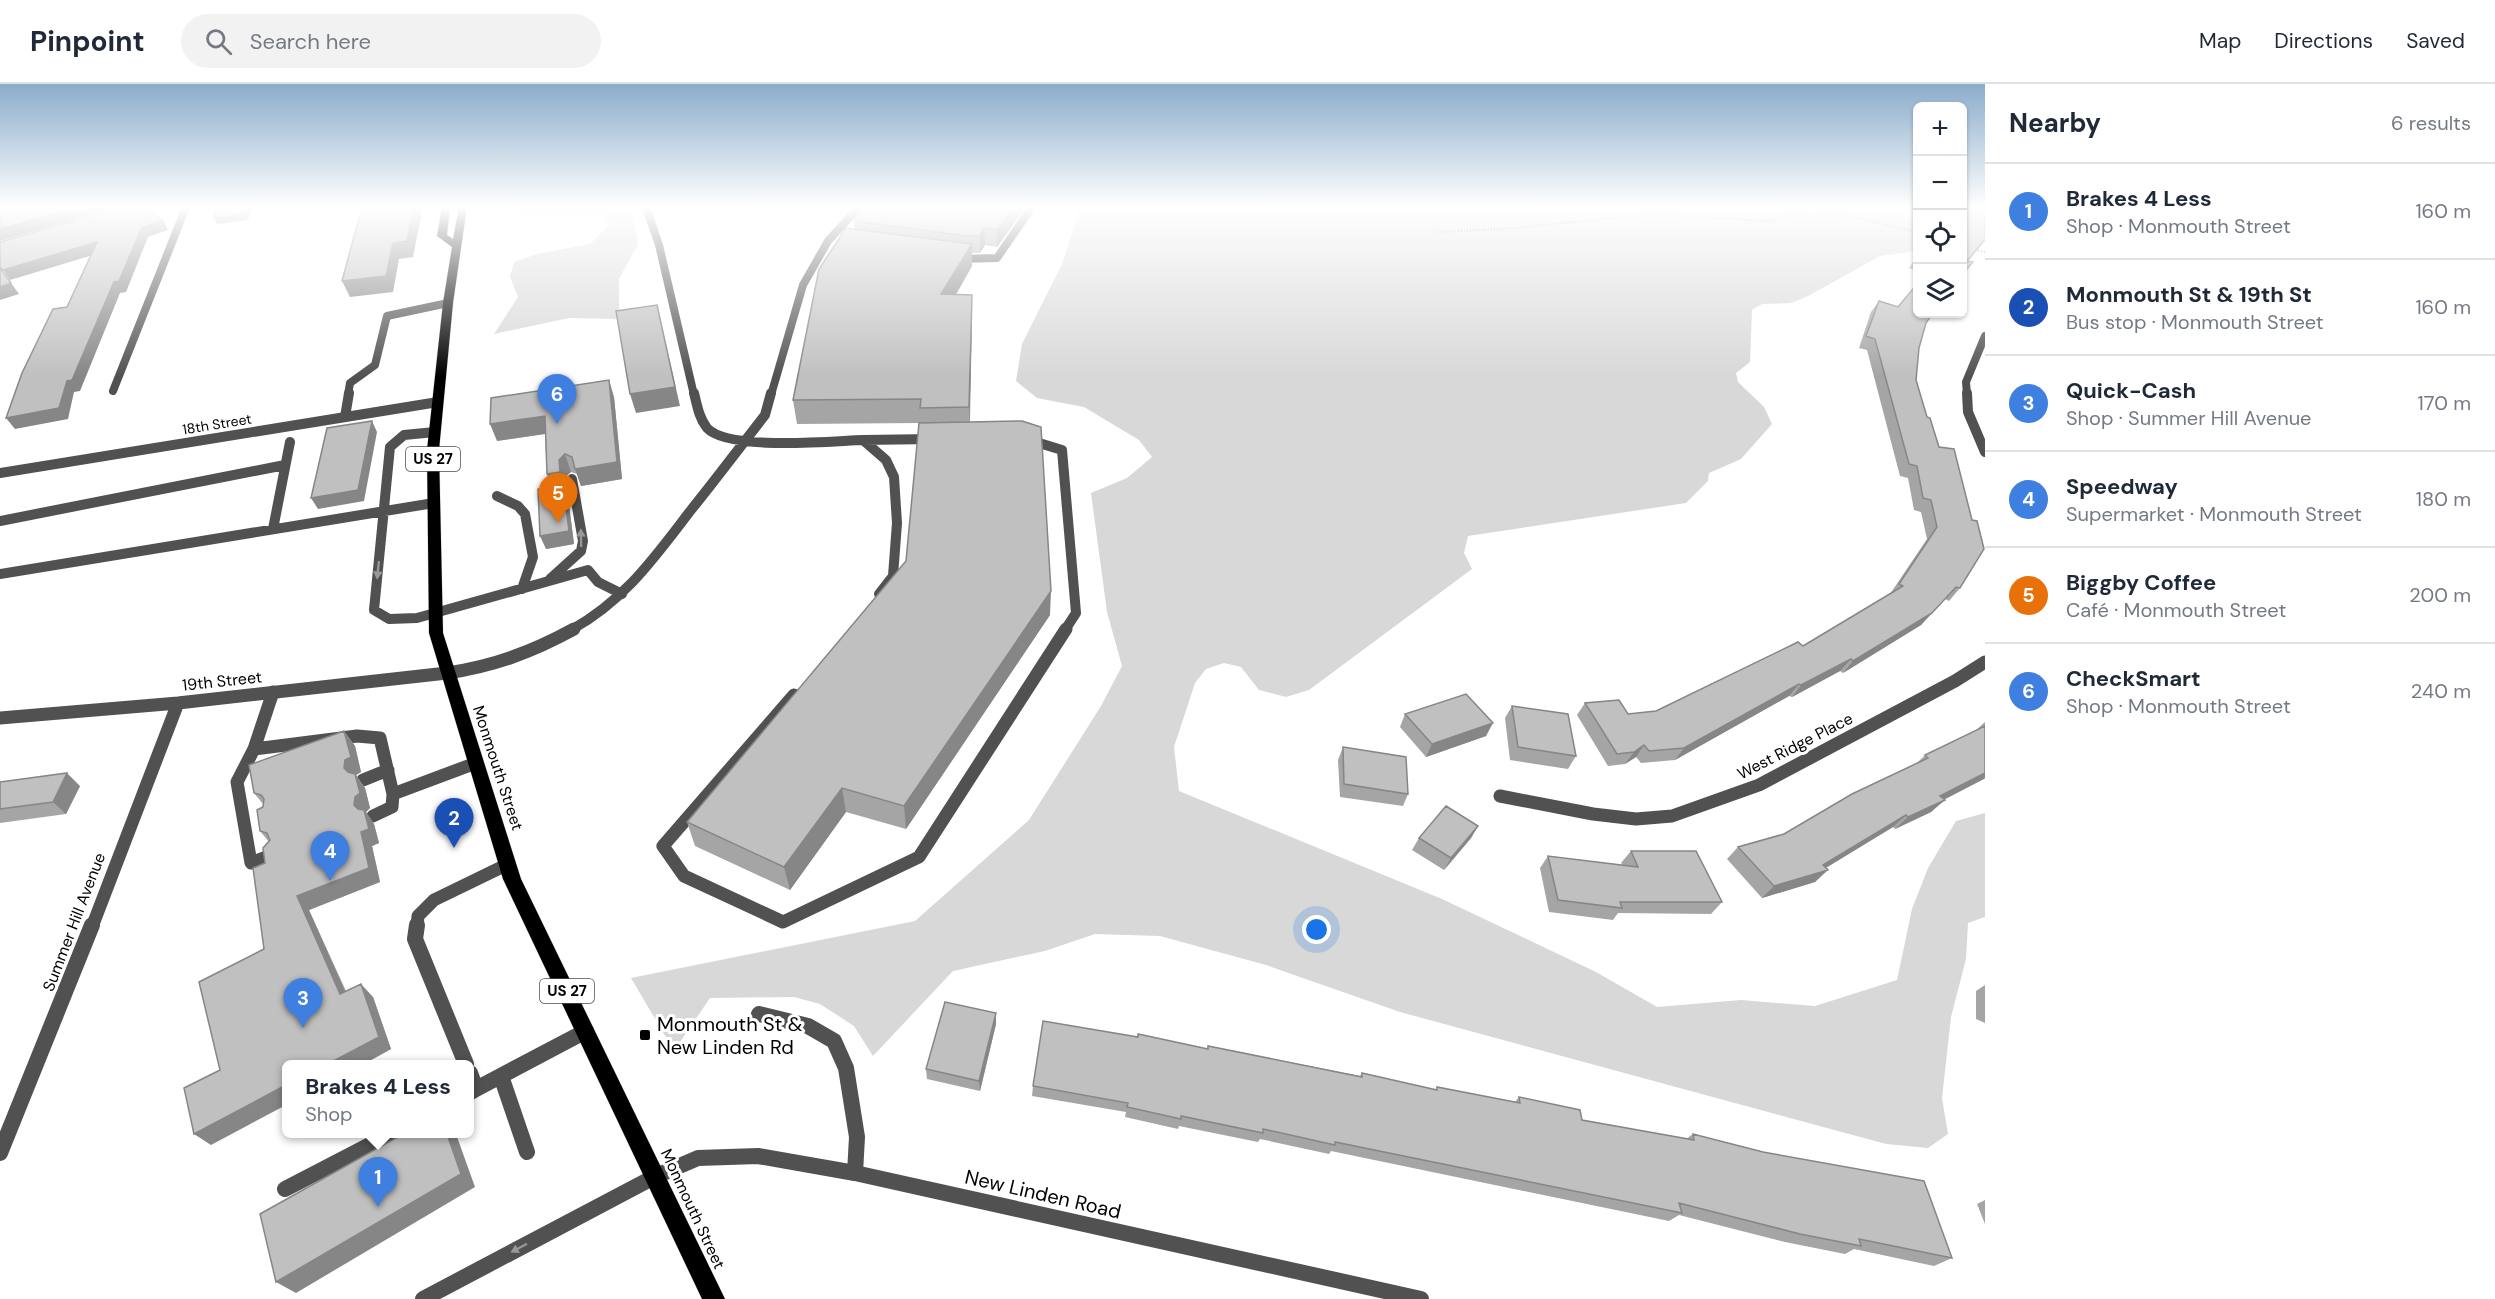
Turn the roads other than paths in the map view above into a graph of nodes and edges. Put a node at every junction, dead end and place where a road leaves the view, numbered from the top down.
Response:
1 (164, 264) edge
2 (453, 264) edge
3 (663, 264) edge
4 (815, 264) edge
5 (448, 303) junction
6 (1985, 336) edge
7 (113, 391) dead end
8 (438, 402) junction
9 (345, 417) junction
10 (435, 432) junction
11 (1011, 438) edge
12 (943, 439) edge
13 (744, 440) junction
14 (863, 440) junction
15 (291, 442) dead end
16 (1985, 452) edge
17 (285, 465) junction
18 (0, 473) edge
19 (572, 479) edge
20 (497, 496) dead end
21 (434, 503) junction
22 (383, 512) junction
23 (0, 521) edge
24 (273, 529) junction
25 (0, 574) edge
26 (547, 582) junction
27 (522, 589) junction
28 (622, 594) junction
29 (874, 601) edge
30 (434, 613) junction
31 (1985, 663) edge
32 (447, 673) junction
33 (803, 685) edge
34 (273, 692) junction
35 (178, 703) junction
36 (0, 718) edge
37 (255, 749) junction
38 (476, 763) junction
39 (388, 770) junction
40 (363, 780) dead end
41 (393, 794) junction
42 (1500, 796) dead end
43 (373, 816) dead end
44 (260, 818) edge
45 (244, 824) junction
46 (274, 854) edge
47 (508, 864) junction
48 (759, 1014) dead end
49 (586, 1031) junction
50 (464, 1060) edge
51 (501, 1076) junction
52 (474, 1090) edge
53 (384, 1138) edge
54 (526, 1152) dead end
55 (0, 1153) edge
56 (855, 1173) junction
57 (656, 1176) junction
58 (285, 1189) dead end
59 (423, 1299) edge
60 (714, 1299) edge
61 (1421, 1299) edge

1 - 7 street
2 - 5 main road, Monmouth Street / US 27
3 - 13 street
4 - 13 street, 19th Street
5 - 8 main road, Monmouth Street / US 27
5 - 9 street
6 - 16 street
8 - 9 street, 18th Street
8 - 10 main road, Monmouth Street / US 27
9 - 18 street, 18th Street
10 - 21 main road, Monmouth Street / US 27
10 - 22 street
11 - 33 street
12 - 14 street
13 - 14 street
13 - 28 street, 19th Street
14 - 29 street
15 - 17 street
17 - 23 street
17 - 24 street
26 -> 19 street
20 - 27 street
21 - 22 street
21 - 30 main road, Monmouth Street / US 27
22 - 24 street
22 -> 30 street
24 - 25 street
26 - 27 street
26 - 28 street
27 - 30 street
28 - 32 street, 19th Street
30 - 32 main road, Monmouth Street / US 27
31 - 42 street, West Ridge Place
32 - 34 street, 19th Street
32 - 38 main road, Monmouth Street / US 27
34 - 35 street, 19th Street
34 - 37 street
35 - 36 street, 19th Street
35 - 55 street, Summer Hill Avenue
37 - 39 street
37 - 45 street
38 - 41 street
38 - 47 main road, Monmouth Street / US 27
39 - 40 street
39 - 41 street
41 - 43 street
44 - 45 street
45 - 46 street
47 - 49 main road, Monmouth Street / US 27
47 - 50 street
48 - 56 street
49 - 51 street
49 - 57 main road, Monmouth Street / US 27
51 - 52 street
51 - 54 street
53 - 58 street
56 - 57 street, New Linden Road
56 - 61 street, New Linden Road
57 -> 59 street, New Linden Road
57 - 60 main road, Monmouth Street / US 27

